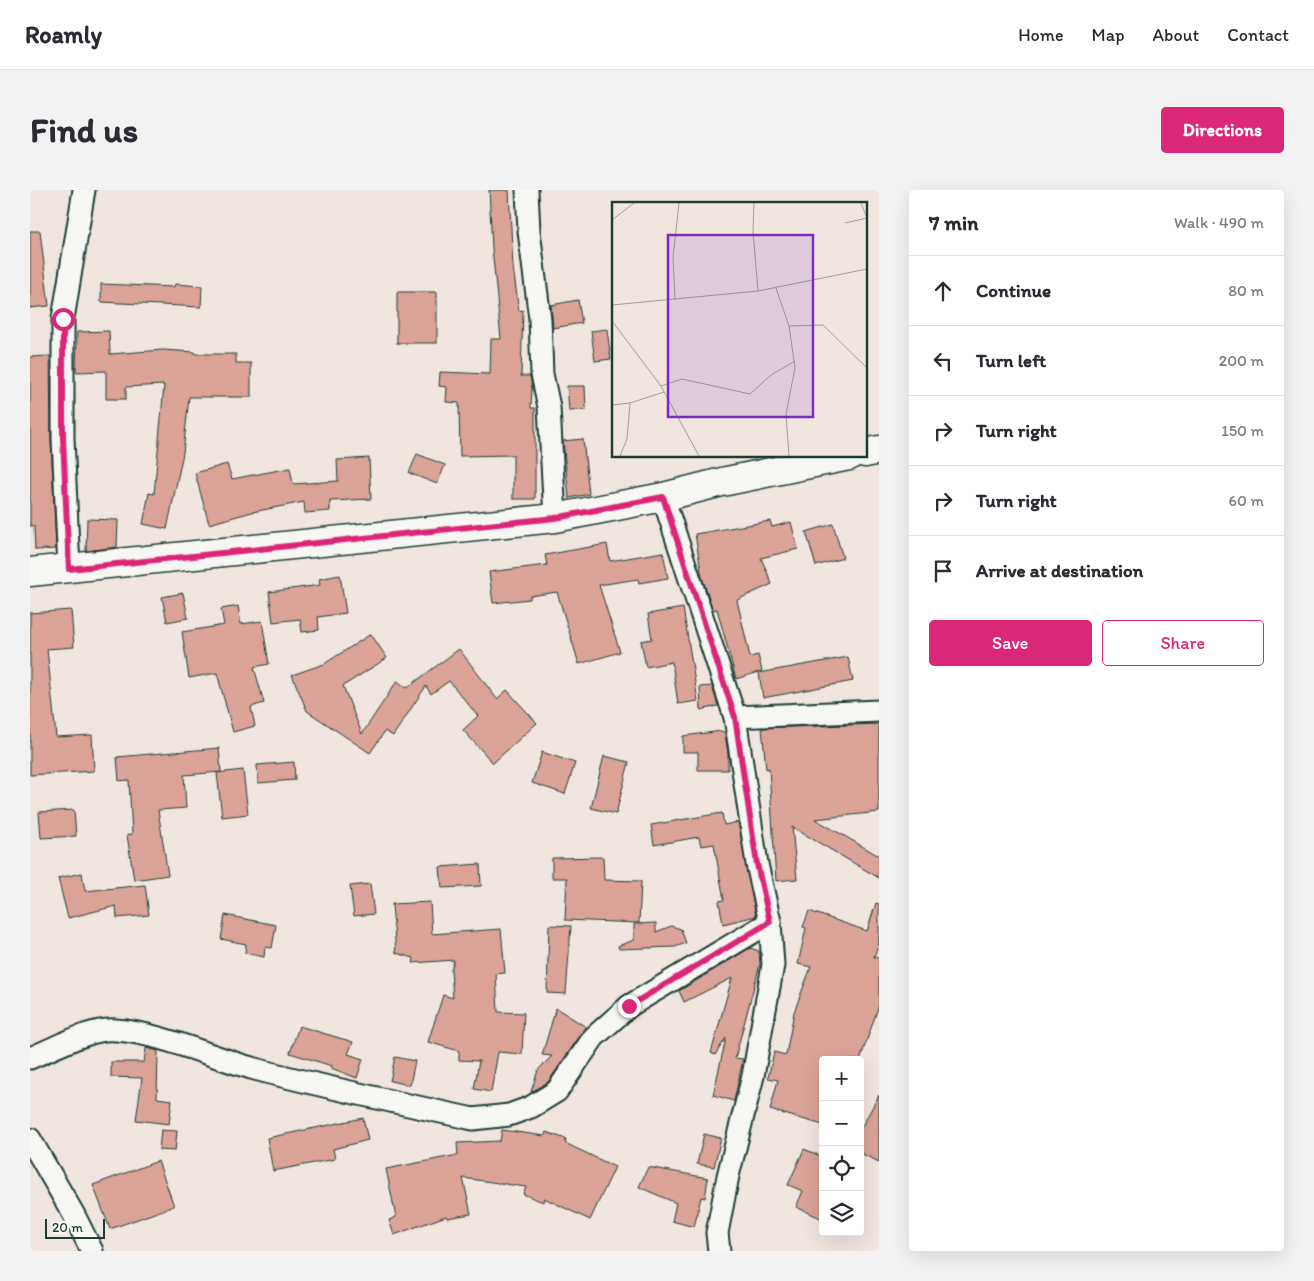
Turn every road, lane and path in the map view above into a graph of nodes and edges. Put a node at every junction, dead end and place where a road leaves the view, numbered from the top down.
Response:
1 (84, 190) edge
2 (526, 190) edge
3 (879, 450) edge
4 (866, 453) edge
5 (839, 458) edge
6 (663, 497) junction
7 (555, 518) junction
8 (69, 569) junction
9 (30, 572) edge
10 (879, 711) edge
11 (735, 717) junction
12 (770, 922) junction
13 (30, 1058) edge
14 (30, 1139) edge
15 (92, 1251) edge
16 (719, 1251) edge

1 - 8 street
2 - 7 street
3 - 4 main road
5 - 6 main road
6 - 7 main road
6 - 11 street
7 - 8 main road
8 - 9 main road
10 - 11 street
11 - 12 street
12 - 13 street
12 - 16 street
14 - 15 street

